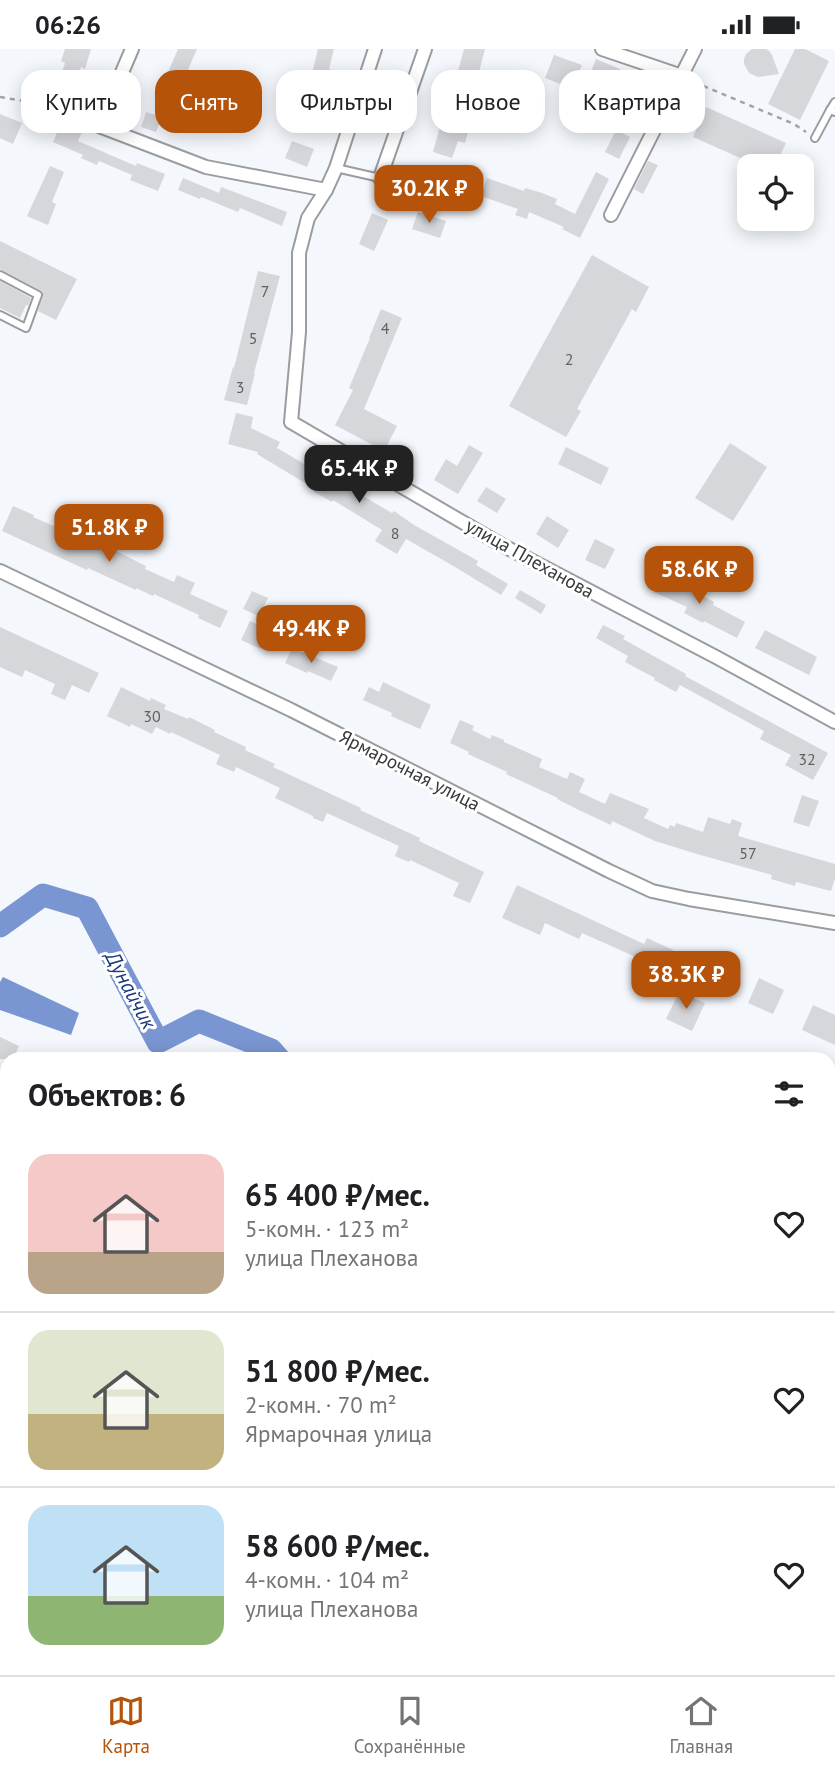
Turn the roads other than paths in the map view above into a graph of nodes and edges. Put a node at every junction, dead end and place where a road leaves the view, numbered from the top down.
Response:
1 (132, 49) edge
2 (375, 49) edge
3 (425, 49) edge
4 (602, 49) edge
5 (695, 49) edge
6 (664, 70) edge
7 (685, 70) edge
8 (835, 102) edge
9 (833, 111) edge
10 (653, 133) edge
11 (815, 138) road end
12 (336, 167) junction
13 (380, 178) joint
14 (326, 190) junction
15 (611, 215) dead end
16 (0, 275) edge
17 (0, 315) edge
18 (0, 571) edge
19 (835, 722) edge
20 (835, 923) edge

1 - 14 street
2 - 12 street
3 - 13 street
4 - 6 street
5 - 7 street
8 - 9 lane
9 - 11 lane
10 - 15 street
12 - 13 lane
12 - 14 street
14 - 19 street, улица Плеханова
16 - 17 lane
18 - 20 street, Ярмарочная улица

